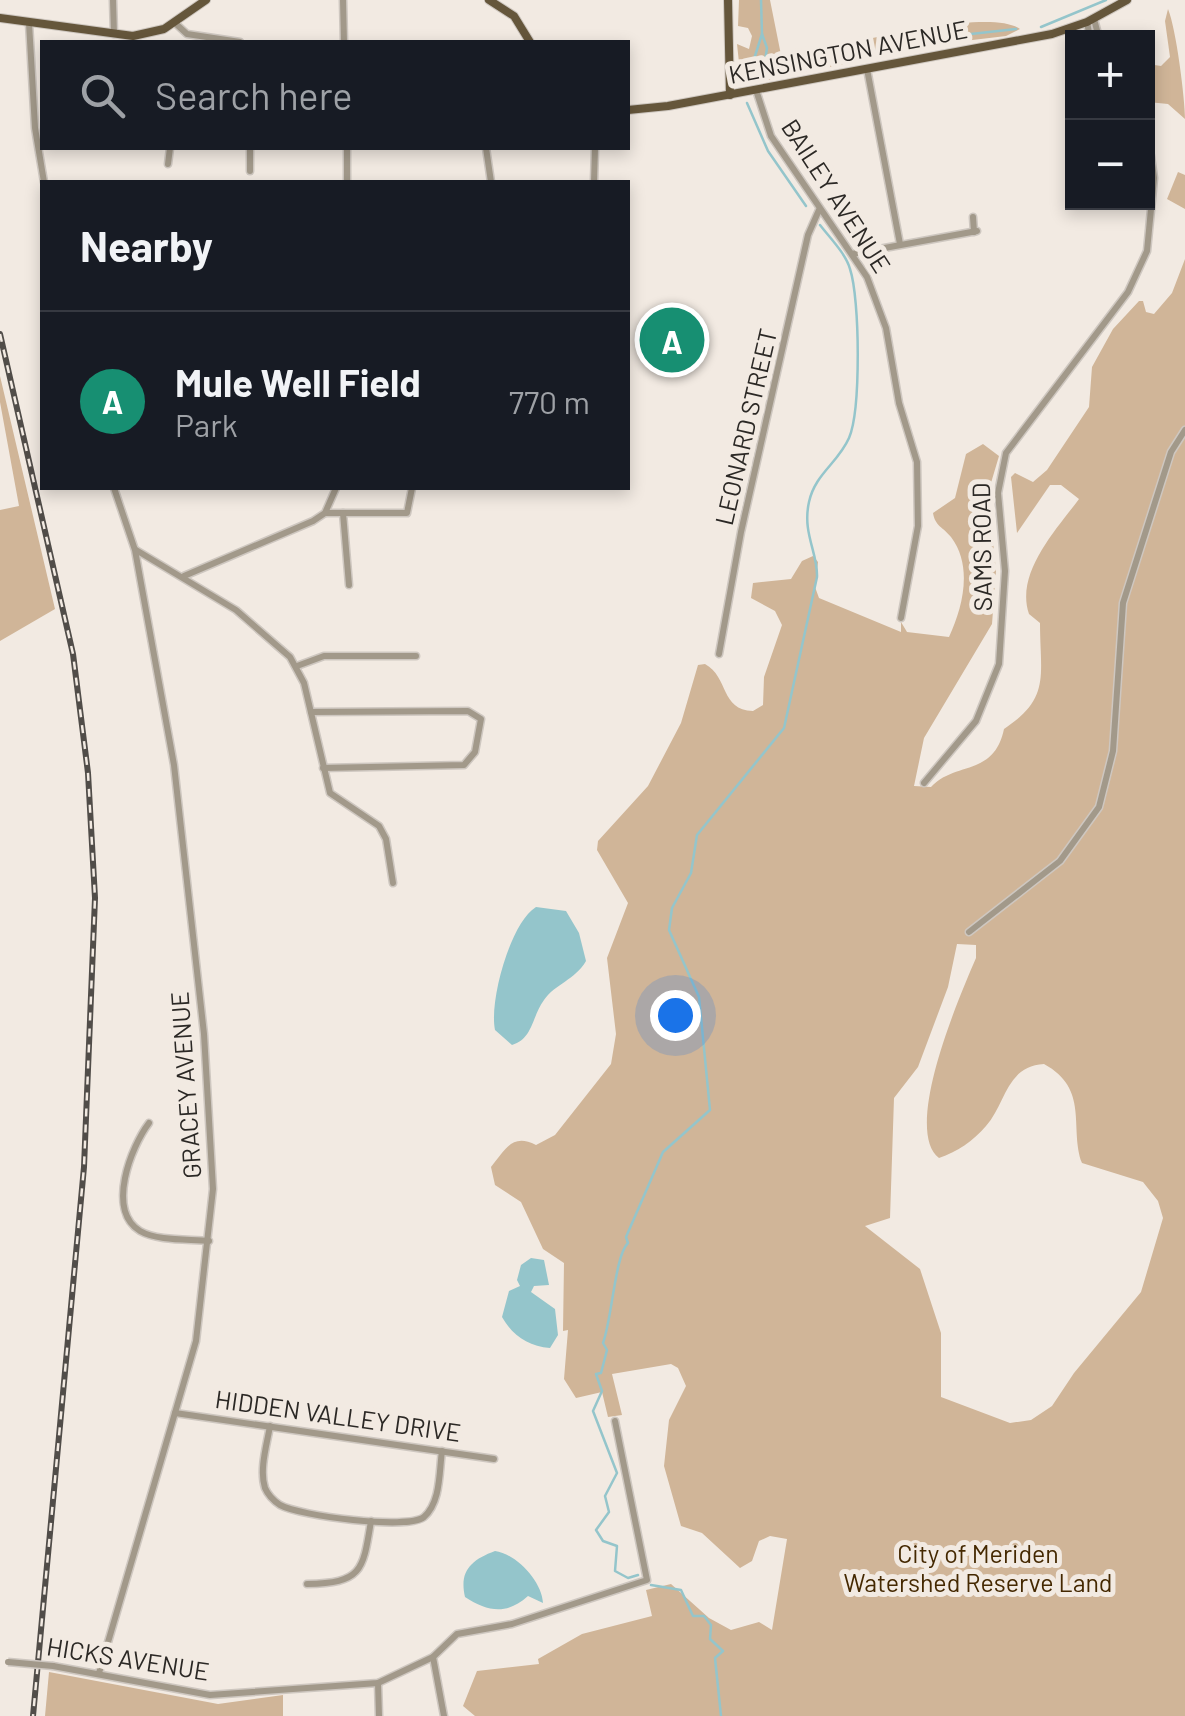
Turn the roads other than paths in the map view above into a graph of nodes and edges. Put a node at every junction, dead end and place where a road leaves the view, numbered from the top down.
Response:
1 (113, 0) edge
2 (206, 0) edge
3 (344, 0) edge
4 (488, 0) edge
5 (728, 0) edge
6 (1127, 0) edge
7 (0, 18) edge
8 (1090, 20) junction
9 (30, 23) junction
10 (175, 23) junction
11 (1090, 30) edge
12 (1095, 30) edge
13 (110, 37) edge
14 (186, 38) edge
15 (213, 40) edge
16 (344, 40) edge
17 (529, 40) edge
18 (867, 70) junction
19 (756, 90) junction
20 (730, 95) junction
21 (630, 110) edge
22 (170, 150) edge
23 (250, 150) edge
24 (347, 150) edge
25 (486, 150) edge
26 (595, 150) edge
27 (168, 164) dead end
28 (250, 171) dead end
29 (44, 180) edge
30 (348, 180) edge
31 (492, 180) edge
32 (594, 180) edge
33 (818, 210) junction
34 (1153, 210) edge
35 (973, 217) dead end
36 (900, 244) junction
37 (852, 254) junction
38 (1185, 430) edge
39 (115, 490) edge
40 (335, 490) edge
41 (412, 490) edge
42 (325, 513) junction
43 (342, 514) junction
44 (134, 550) junction
45 (184, 576) junction
46 (349, 586) dead end
47 (901, 618) dead end
48 (719, 654) dead end
49 (416, 656) dead end
50 (297, 666) junction
51 (311, 712) junction
52 (323, 768) junction
53 (924, 784) dead end
54 (392, 883) dead end
55 (969, 932) dead end
56 (148, 1123) dead end
57 (210, 1241) junction
58 (175, 1413) junction
59 (616, 1421) dead end
60 (270, 1426) junction
61 (442, 1451) junction
62 (494, 1458) dead end
63 (371, 1520) junction
64 (307, 1584) dead end
65 (433, 1657) junction
66 (4, 1661) edge
67 (99, 1674) junction
68 (378, 1683) junction
69 (380, 1716) edge
70 (444, 1716) edge

1 - 13 street
2 - 10 main road
3 - 16 street
4 - 17 main road
5 - 20 main road
6 - 8 main road, KENSINGTON AVENUE
7 - 9 main road
8 - 11 street
8 - 12 street
8 - 18 main road, KENSINGTON AVENUE
9 - 13 main road
9 - 29 street
10 - 13 main road
10 - 14 street
14 - 15 street
18 - 19 main road, KENSINGTON AVENUE
18 - 36 street
19 - 20 main road, KENSINGTON AVENUE
19 - 33 street, BAILEY AVENUE
20 - 21 main road, KENSINGTON AVENUE
22 - 27 street
23 - 28 street
24 - 30 street
25 - 31 street
26 - 32 street
33 - 37 street, BAILEY AVENUE
33 - 48 street, LEONARD STREET
34 - 53 street, SAMS ROAD
35 - 36 street
36 - 37 street
37 - 47 street, BAILEY AVENUE
38 - 55 street
39 - 44 street, GRACEY AVENUE
40 - 42 street
41 - 43 street
42 - 43 street
42 - 45 street
43 - 46 street
44 - 45 street
44 - 57 street, GRACEY AVENUE
45 - 50 street
49 - 50 street
50 - 51 street
51 - 52 street
51 - 52 street
52 - 54 street
56 - 57 street
57 - 58 street, GRACEY AVENUE
58 - 60 street, HIDDEN VALLEY DRIVE
58 - 67 street, GRACEY AVENUE
59 - 65 street, HICKS AVENUE
60 - 61 street, HIDDEN VALLEY DRIVE
60 - 63 street
61 - 62 street, HIDDEN VALLEY DRIVE
61 - 63 street
63 - 64 street
65 - 68 street, HICKS AVENUE
65 - 70 street
66 - 67 street, HICKS AVENUE, bridge
67 - 68 street, HICKS AVENUE
68 - 69 street

